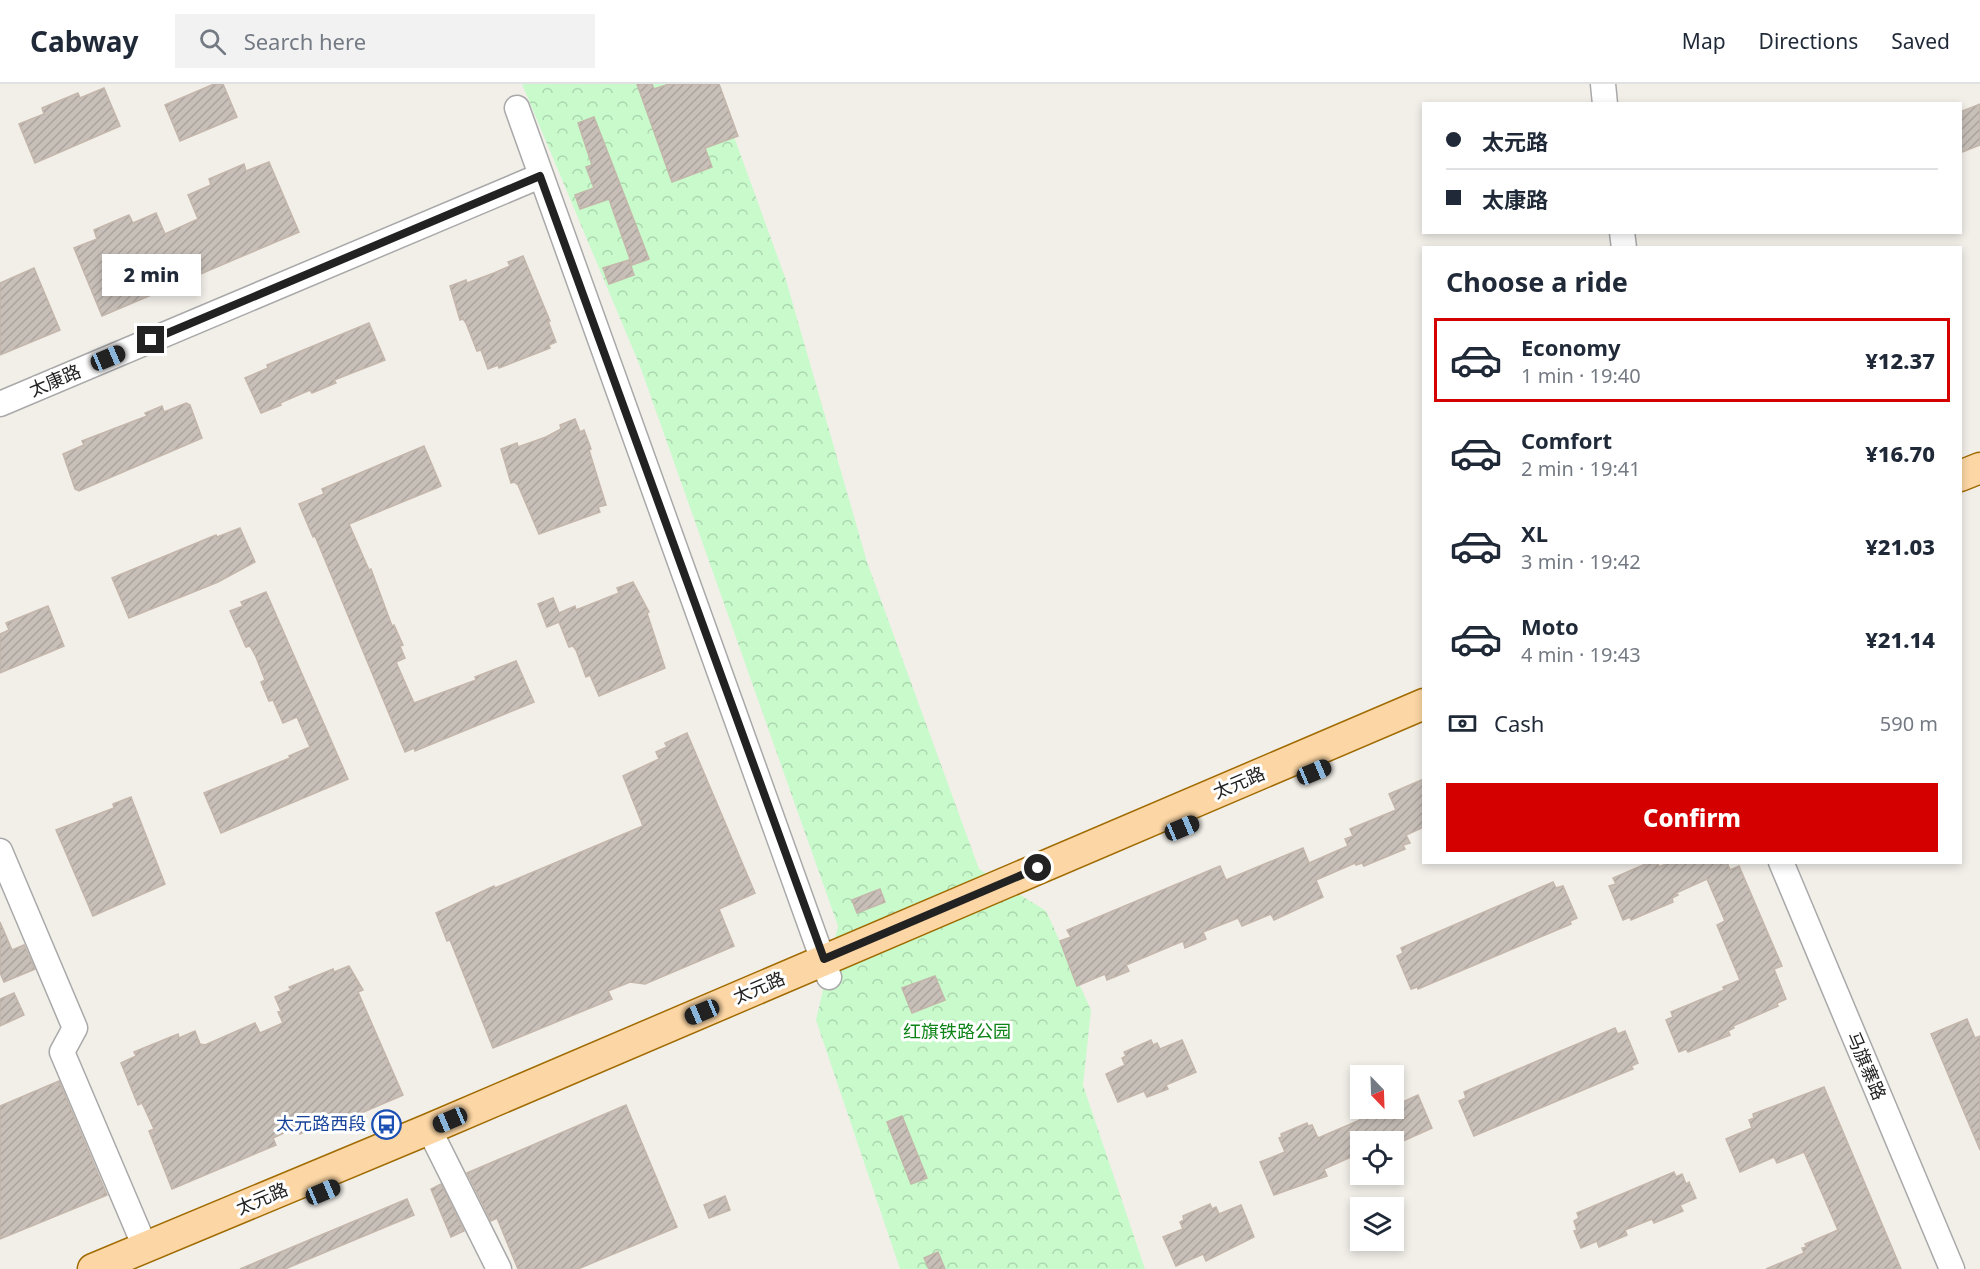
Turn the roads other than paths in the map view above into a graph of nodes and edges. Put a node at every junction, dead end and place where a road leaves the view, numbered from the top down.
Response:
1 (1603, 84) edge
2 (1605, 102) edge
3 (517, 108) dead end
4 (540, 176) junction
5 (0, 404) edge
6 (1980, 468) edge
7 (1962, 475) edge
8 (1980, 490) edge
9 (1962, 497) edge
10 (1422, 705) edge
11 (1422, 726) edge
12 (0, 851) edge
13 (1782, 864) edge
14 (1799, 864) edge
15 (827, 968) junction
16 (432, 1137) junction
17 (143, 1258) edge
18 (93, 1269) edge
19 (499, 1269) edge
20 (1952, 1269) edge
21 (1970, 1269) edge

1 - 2 street
3 - 4 street
4 - 5 street, 太康路
4 - 15 street
6 - 7 main road
8 - 9 main road
10 - 15 main road, 太元路
11 - 15 main road, 太元路
12 - 17 street
13 - 20 street, 马旗寨路
14 - 21 street, 马旗寨路
15 - 16 main road, 太元路
16 - 17 main road, 太元路
16 - 19 street
17 - 18 main road, 太元路

